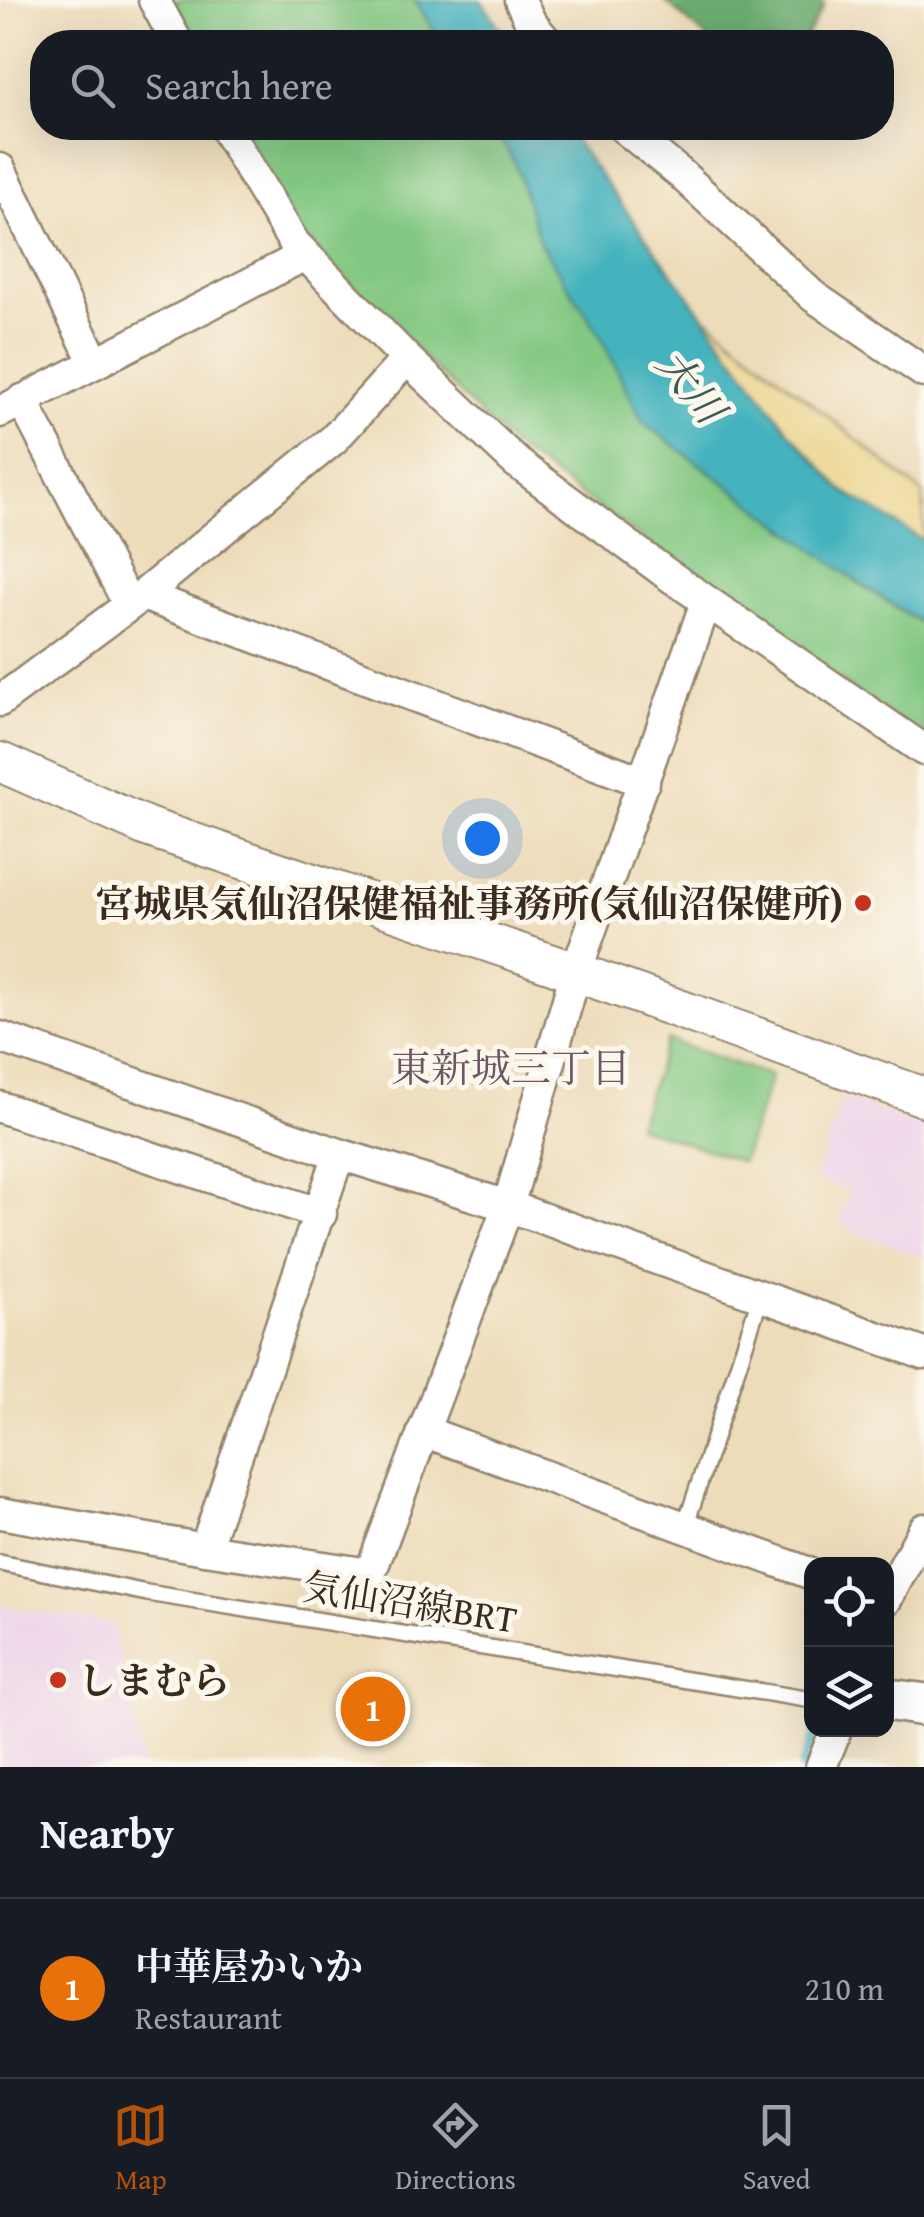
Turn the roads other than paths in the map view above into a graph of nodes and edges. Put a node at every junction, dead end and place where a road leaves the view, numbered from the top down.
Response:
1 (154, 0) edge
2 (520, 0) edge
3 (170, 30) edge
4 (537, 30) edge
5 (232, 140) edge
6 (639, 140) edge
7 (0, 169) edge
8 (305, 255) junction
9 (407, 359) junction
10 (95, 363) junction
11 (924, 372) edge
12 (11, 406) edge
13 (136, 600) junction
14 (706, 602) junction
15 (0, 700) edge
16 (924, 750) edge
17 (0, 762) edge
18 (644, 782) junction
19 (576, 972) junction
20 (0, 1037) edge
21 (924, 1097) edge
22 (0, 1108) edge
23 (340, 1154) junction
24 (508, 1206) junction
25 (321, 1214) junction
26 (760, 1296) junction
27 (924, 1354) edge
28 (423, 1431) junction
29 (0, 1513) edge
30 (685, 1527) junction
31 (924, 1529) edge
32 (205, 1549) junction
33 (0, 1563) edge
34 (804, 1571) edge
35 (894, 1585) edge
36 (894, 1695) edge
37 (804, 1699) edge
38 (924, 1699) edge
39 (894, 1713) edge
40 (924, 1718) edge
41 (833, 1737) edge
42 (821, 1767) edge

1 - 3 street
2 - 4 street
5 - 8 street
6 - 11 street
7 - 10 street
8 - 9 street
8 - 10 street
9 - 13 street
9 - 14 street
10 - 12 street
12 - 13 street
13 - 15 street
13 - 18 street
14 - 16 street
14 - 18 street
17 - 19 street
18 - 19 street
19 - 21 street
19 - 24 street
20 - 23 street
22 - 25 street
23 - 24 street
23 - 25 street
24 - 26 street
24 - 28 street
25 - 32 street
26 - 27 street
26 - 30 lane
28 - 30 street
28 - 32 street
29 - 32 street
30 - 34 street
31 - 35 street
33 - 37 lane, 気仙沼線BRT
36 - 38 street
39 - 40 lane
41 - 42 street

